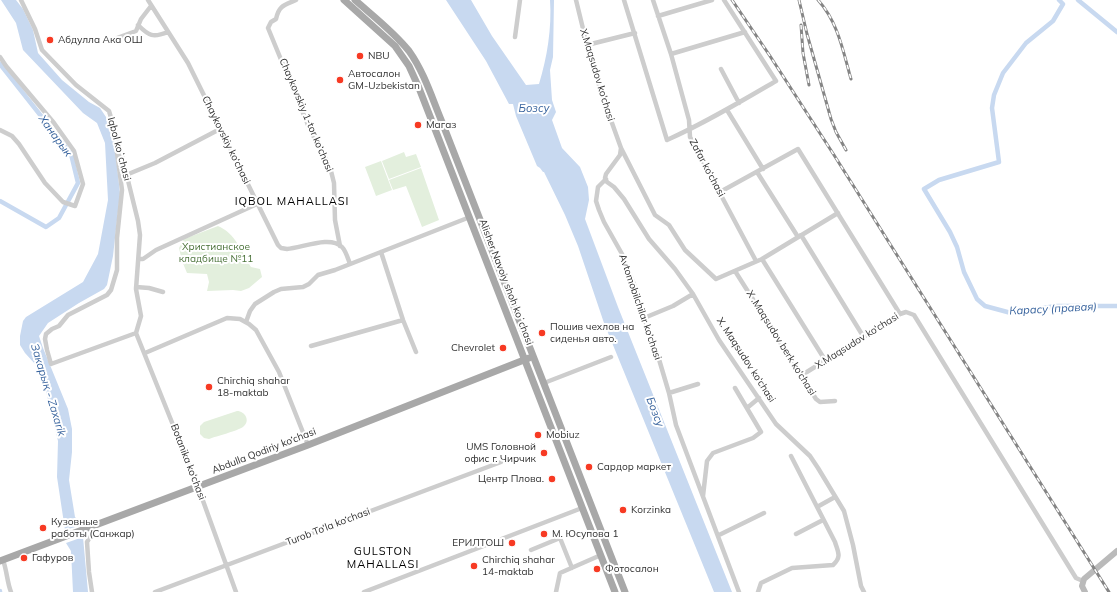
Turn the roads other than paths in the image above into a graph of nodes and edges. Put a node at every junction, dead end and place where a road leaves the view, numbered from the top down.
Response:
1 (21, 0) edge
2 (148, 0) edge
3 (296, 0) edge
4 (344, 0) edge
5 (355, 0) edge
6 (520, 0) edge
7 (576, 0) edge
8 (624, 0) edge
9 (653, 0) edge
10 (712, 0) edge
11 (724, 0) edge
12 (151, 6) junction
13 (658, 16) junction
14 (138, 25) junction
15 (168, 32) junction
16 (745, 32) junction
17 (635, 33) junction
18 (515, 36) dead end
19 (109, 41) dead end
20 (587, 45) junction
21 (670, 54) junction
22 (0, 57) edge
23 (721, 69) dead end
24 (739, 103) junction
25 (727, 110) junction
26 (220, 129) junction
27 (0, 130) edge
28 (689, 130) junction
29 (119, 144) junction
30 (622, 148) junction
31 (763, 168) junction
32 (757, 172) junction
33 (126, 175) junction
34 (606, 179) junction
35 (720, 192) junction
36 (257, 204) junction
37 (838, 213) junction
38 (470, 217) junction
39 (800, 236) junction
40 (340, 246) junction
41 (381, 252) junction
42 (139, 259) junction
43 (762, 259) junction
44 (756, 261) junction
45 (350, 264) junction
46 (734, 271) junction
47 (136, 287) junction
48 (163, 292) dead end
49 (693, 294) junction
50 (900, 314) junction
51 (644, 318) junction
52 (403, 320) junction
53 (246, 322) junction
54 (136, 333) junction
55 (863, 336) junction
56 (310, 346) dead end
57 (416, 352) dead end
58 (145, 353) junction
59 (533, 357) junction
60 (611, 357) dead end
61 (525, 360) junction
62 (825, 360) junction
63 (802, 375) junction
64 (544, 383) junction
65 (698, 384) dead end
66 (735, 388) dead end
67 (669, 393) junction
68 (759, 398) junction
69 (834, 401) dead end
70 (747, 408) junction
71 (308, 445) junction
72 (791, 456) dead end
73 (500, 462) dead end
74 (198, 487) junction
75 (835, 497) junction
76 (703, 498) junction
77 (817, 507) junction
78 (582, 508) junction
79 (764, 512) dead end
80 (823, 520) junction
81 (90, 526) junction
82 (796, 534) dead end
83 (719, 535) junction
84 (531, 550) dead end
85 (1117, 551) edge
86 (600, 555) junction
87 (1, 561) edge
88 (226, 565) junction
89 (572, 568) junction
90 (1083, 581) junction
91 (11, 592) edge
92 (92, 592) edge
93 (155, 592) edge
94 (236, 592) edge
95 (364, 592) edge
96 (556, 592) edge
97 (615, 592) edge
98 (625, 592) edge
99 (739, 592) edge
100 (758, 592) edge
101 (864, 592) edge
102 (1085, 592) edge

1 - 29 street, Iqbol koʻchasi
2 - 12 street, Chaykovskiy ko‘chasi
3 - 40 street, Chaykovskiy 1-tor ko‘chasi
4 - 38 main road, Alisher Navoiy shoh koʻchasi
5 - 59 main road, Alisher Navoiy shoh koʻchasi
6 - 18 street
7 - 20 street, X.Maqsudov ko‘chasi
8 - 17 street, Zafar ko‘chasi
9 - 13 street
10 - 13 street
11 - 16 street
12 - 14 street
12 - 15 street, Chaykovskiy ko‘chasi
13 - 21 street
14 - 15 street
14 - 19 street
15 - 26 street, Chaykovskiy ko‘chasi
16 - 21 street
16 - 24 street
17 - 20 street
17 - 28 street, Zafar ko‘chasi
20 - 30 street, X.Maqsudov ko‘chasi
21 - 28 street
22 - 27 street
23 - 24 street
24 - 25 street
25 - 28 street
25 - 31 street
26 - 33 street
26 - 36 street, Chaykovskiy ko‘chasi
28 - 35 street, Zafar ko‘chasi
29 - 33 street, Iqbol koʻchasi
29 - 54 street
30 - 34 street
30 - 46 street, X.Maqsudov ko‘chasi
31 - 32 street
31 - 37 street
32 - 35 street
32 - 39 street
33 - 42 street, Iqbol koʻchasi
34 - 49 street, X. Maqsudov ko‘chasi
34 - 51 street, Avtomobilchilar ko‘chasi
35 - 44 street, Zafar ko‘chasi
36 - 40 street, Chaykovskiy ko‘chasi
36 - 42 street
37 - 39 street
37 - 50 street
38 - 41 street
38 - 61 main road, Alisher Navoiy shoh koʻchasi
39 - 43 street
39 - 55 street
40 - 45 street
41 - 45 street
41 - 52 street
42 - 47 street, Iqbol koʻchasi
43 - 44 street
43 - 62 street
44 - 46 street
45 - 53 street
46 - 63 street, X .Maqsudov berk ko‘chasi
47 - 48 street
47 - 54 street, Iqbol koʻchasi
49 - 51 street
49 - 68 street, X. Maqsudov ko‘chasi
50 - 55 street, X.Maqsudov ko‘chasi
50 - 90 street, X.Maqsudov ko‘chasi
51 - 67 street, Avtomobilchilar ko‘chasi
52 - 56 street
52 - 57 street
53 - 58 street
53 - 71 street
54 - 58 street, Botanika ko‘chasi
55 - 62 street, X.Maqsudov ko‘chasi
58 - 74 street, Botanika ko‘chasi
59 - 61 main road, Abdulla Qodiriy ko‘chasi
59 - 64 main road, Alisher Navoiy shoh koʻchasi
60 - 64 street
61 - 71 main road, Abdulla Qodiriy ko‘chasi
61 - 78 main road, Alisher Navoiy shoh koʻchasi
62 - 63 street, X.Maqsudov ko‘chasi
63 - 69 street, X .Maqsudov berk ko‘chasi
64 - 98 main road, Alisher Navoiy shoh koʻchasi
65 - 67 street
66 - 70 street
67 - 76 street, Avtomobilchilar ko‘chasi
68 - 70 street
68 - 75 street, X. Maqsudov ko‘chasi
70 - 76 street
71 - 74 main road, Abdulla Qodiriy ko‘chasi
72 - 77 street
73 - 88 street, Turob To‘la ko‘chasi
74 - 81 main road, Abdulla Qodiriy ko‘chasi
74 - 88 street, Botanika ko‘chasi
75 - 77 street
75 - 101 street, X. Maqsudov ko‘chasi
76 - 83 street, Avtomobilchilar ko‘chasi
77 - 80 street
78 - 86 main road, Alisher Navoiy shoh koʻchasi
78 - 95 street
79 - 83 street
80 - 82 street
80 - 100 street
81 - 87 main road, Abdulla Qodiriy ko‘chasi
81 - 92 street
83 - 99 street, Avtomobilchilar ko‘chasi
84 - 89 street
85 - 90 street
86 - 89 street
86 - 97 main road, Alisher Navoiy shoh koʻchasi
87 - 91 street
88 - 93 street, Turob To‘la ko‘chasi
88 - 94 street, Botanika ko‘chasi
89 - 96 street
90 - 102 street

